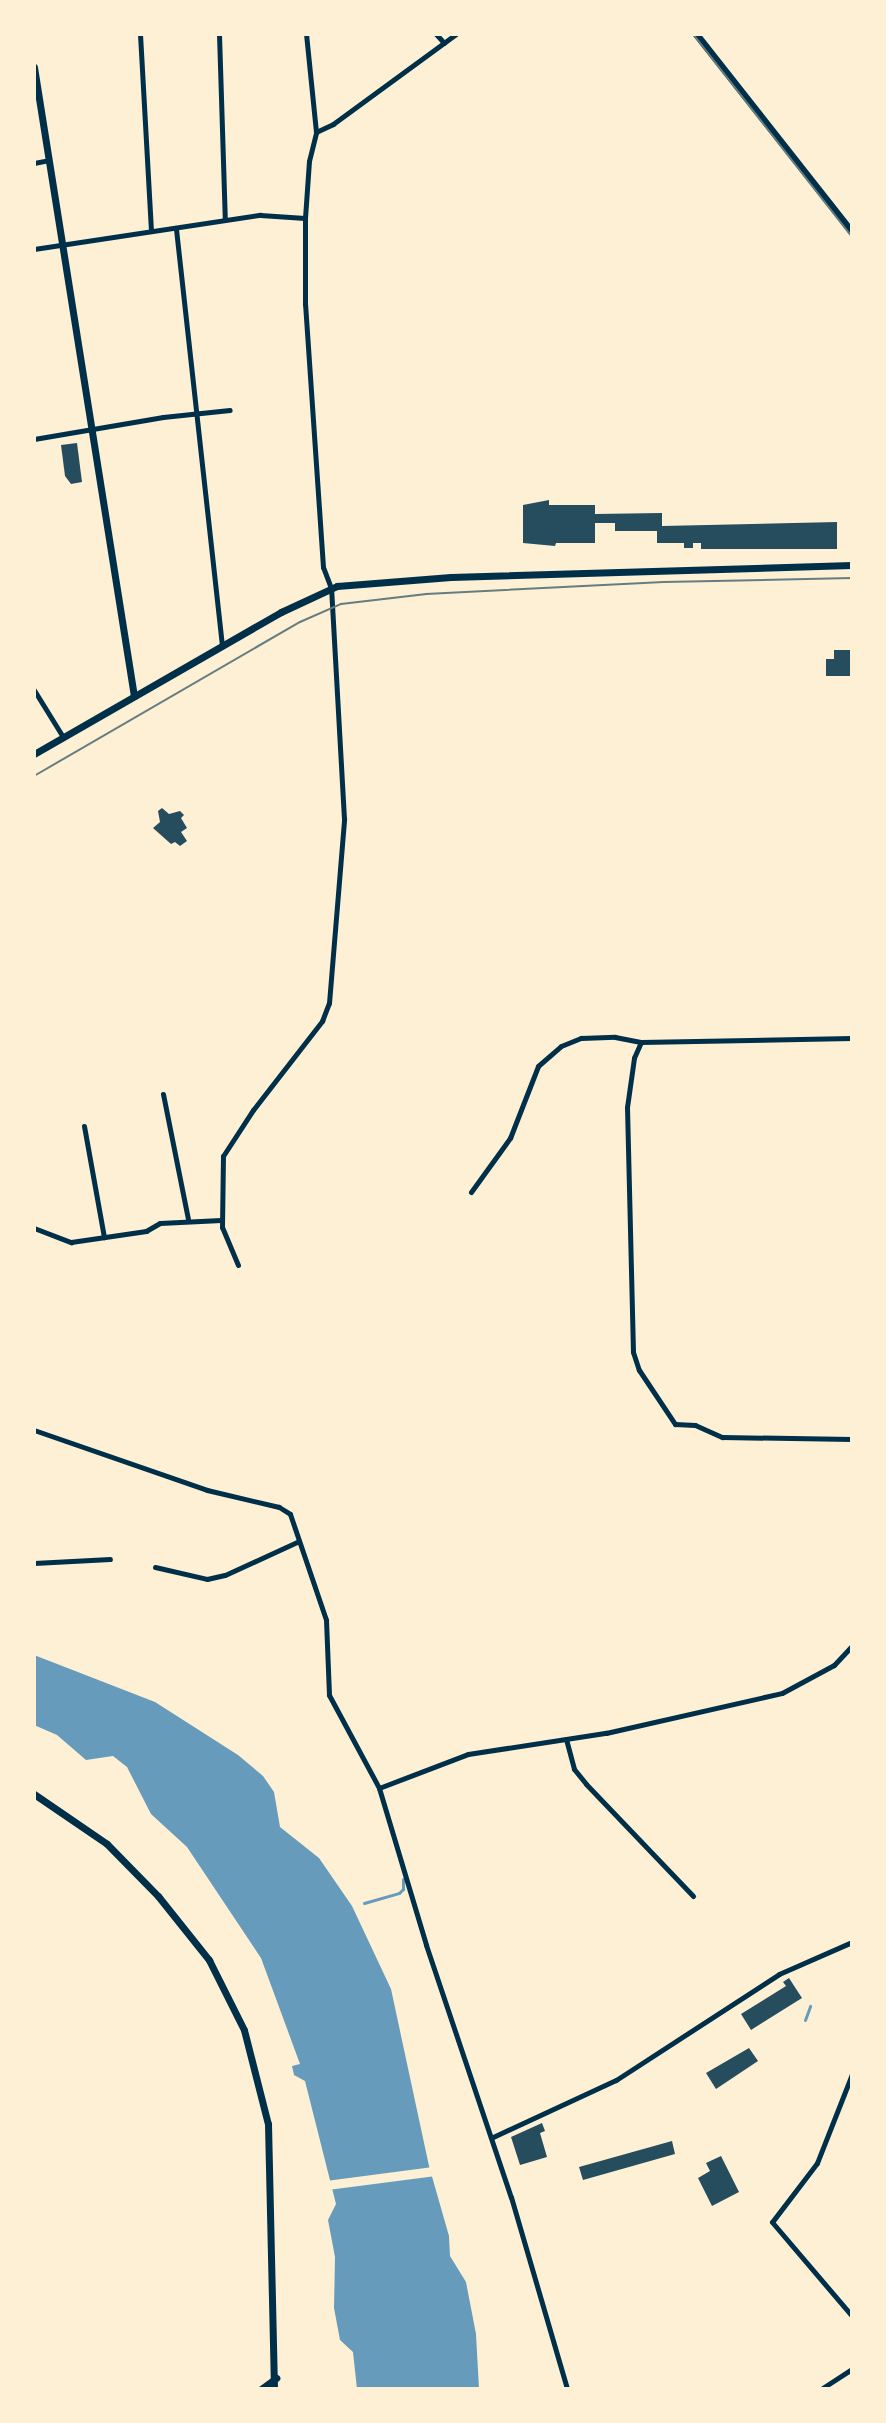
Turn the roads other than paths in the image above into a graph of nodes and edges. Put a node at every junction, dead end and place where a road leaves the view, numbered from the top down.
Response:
1 (140, 34) edge
2 (219, 34) edge
3 (306, 34) edge
4 (436, 34) edge
5 (456, 34) edge
6 (696, 34) edge
7 (444, 43) junction
8 (34, 67) edge
9 (316, 132) junction
10 (50, 160) junction
11 (34, 163) edge
12 (305, 218) junction
13 (225, 220) junction
14 (176, 229) junction
15 (151, 231) junction
16 (852, 232) edge
17 (63, 246) junction
18 (34, 249) edge
19 (230, 410) dead end
20 (197, 413) junction
21 (93, 428) junction
22 (34, 439) edge
23 (852, 565) edge
24 (331, 588) junction
25 (222, 646) junction
26 (34, 690) edge
27 (134, 696) junction
28 (63, 737) junction
29 (34, 754) edge
30 (852, 1038) edge
31 (641, 1042) junction
32 (163, 1094) dead end
33 (84, 1126) dead end
34 (471, 1192) dead end
35 (188, 1219) junction
36 (221, 1220) junction
37 (34, 1228) edge
38 (104, 1237) junction
39 (238, 1265) dead end
40 (34, 1430) edge
41 (852, 1439) edge
42 (299, 1541) junction
43 (110, 1559) dead end
44 (34, 1563) edge
45 (155, 1567) dead end
46 (852, 1646) edge
47 (566, 1739) junction
48 (379, 1788) junction
49 (34, 1794) edge
50 (693, 1896) dead end
51 (851, 1945) edge
52 (852, 2074) edge
53 (492, 2138) junction
54 (852, 2316) edge
55 (852, 2369) edge
56 (276, 2378) junction
57 (261, 2389) edge
58 (274, 2389) edge
59 (567, 2389) edge
60 (821, 2389) edge

1 - 15 street
2 - 13 street
3 - 9 street
4 - 7 street
5 - 7 street
6 - 16 street
7 - 9 street
8 - 10 street
9 - 12 street
10 - 11 street
10 - 17 street
12 - 13 street
12 - 24 street
13 - 14 street
14 - 15 street
14 - 20 street
15 - 17 street
17 - 18 street
17 - 21 street
19 - 20 street
20 - 21 street
20 - 25 street
21 - 22 street
21 - 27 street
23 - 24 street
24 - 25 street
24 - 36 street
25 - 27 street
26 - 28 street
27 - 28 street
28 - 29 street
30 - 31 street
31 - 34 street
31 - 41 street
32 - 35 street
33 - 38 street
35 - 36 street
35 - 38 street
36 - 39 street
37 - 38 street
40 - 42 street
42 - 45 street
42 - 48 street
43 - 44 street
46 - 47 street
47 - 48 street
47 - 50 street
48 - 53 street
49 - 56 street
51 - 53 street
52 - 54 street
53 - 59 street
55 - 60 street
56 - 57 street
56 - 58 street

